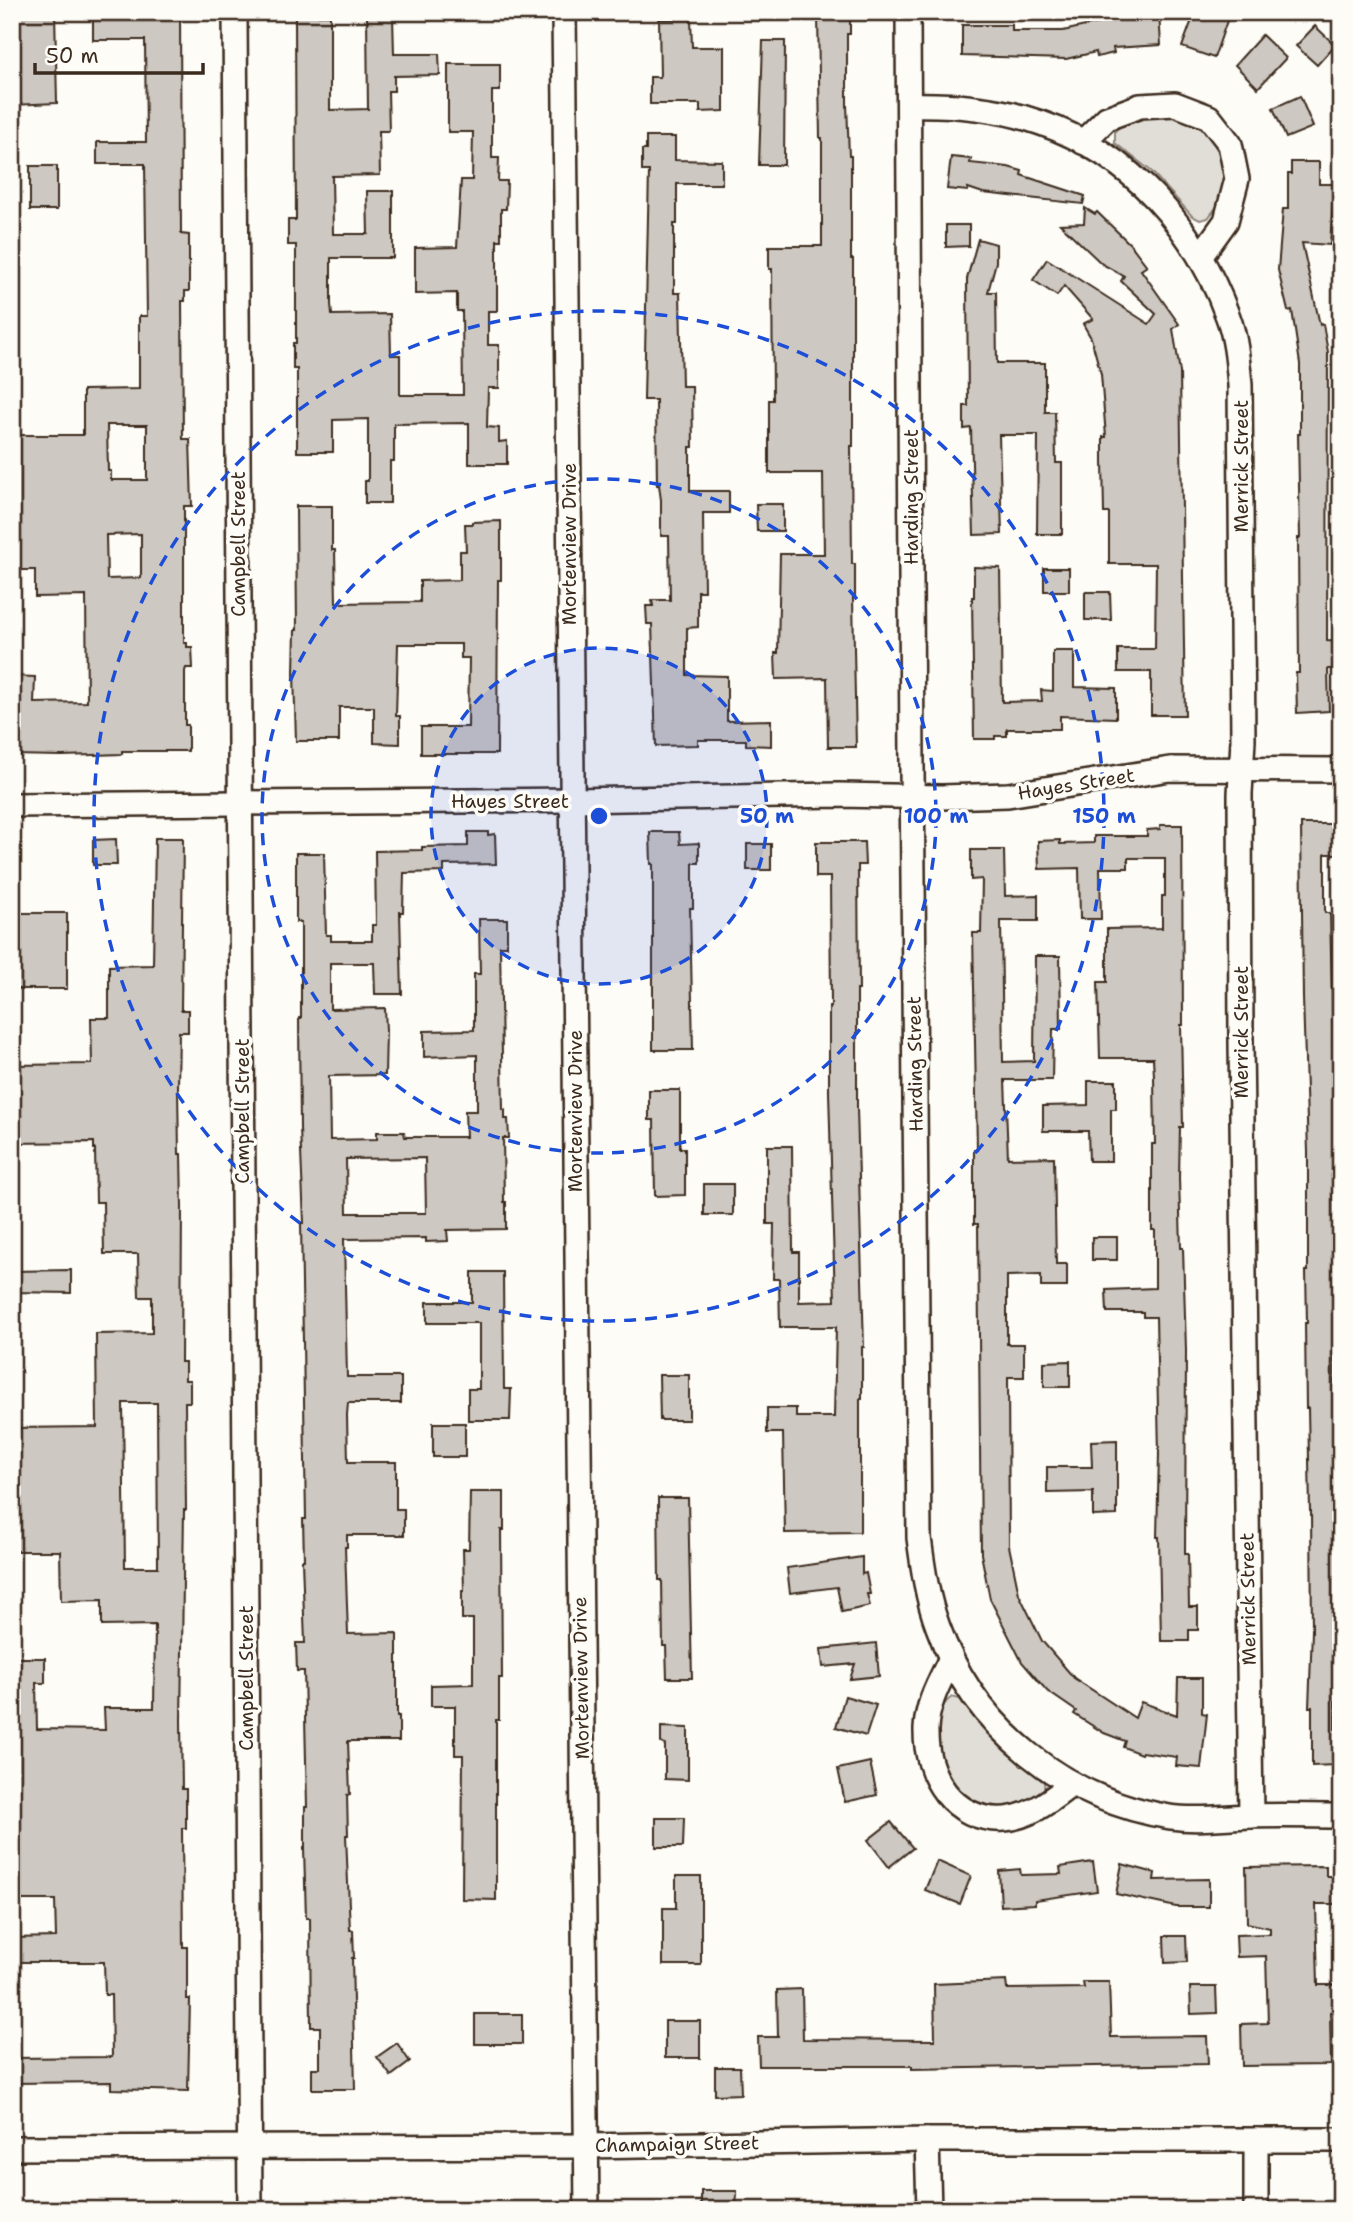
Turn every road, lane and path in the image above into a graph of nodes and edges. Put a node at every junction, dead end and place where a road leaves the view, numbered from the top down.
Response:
1 (235, 12) edge
2 (564, 12) edge
3 (908, 12) edge
4 (909, 105) junction
5 (1083, 142) junction
6 (1200, 257) junction
7 (1242, 769) junction
8 (1341, 770) edge
9 (912, 797) junction
10 (573, 800) junction
11 (239, 803) junction
12 (12, 805) edge
13 (951, 1658) junction
14 (1072, 1784) junction
15 (1251, 1816) junction
16 (1341, 1816) edge
17 (928, 2140) junction
18 (1256, 2140) junction
19 (1341, 2140) edge
20 (586, 2146) junction
21 (12, 2148) edge
22 (249, 2148) junction
23 (250, 2210) edge
24 (587, 2210) edge
25 (929, 2210) edge
26 (1256, 2210) edge

1 - 11 street, Campbell Street
2 - 10 street, Mortenview Drive
3 - 4 street, Harding Street
4 - 5 street, Merrick Street
4 - 9 street, Harding Street
5 - 6 street, Merrick Street
5 - 6 street
6 - 7 street, Merrick Street
7 - 8 street, Hayes Street
7 - 9 street, Hayes Street
7 - 15 street, Merrick Street
9 - 10 street, Hayes Street
9 - 13 street, Harding Street
10 - 11 street, Hayes Street
10 - 20 street, Mortenview Drive
11 - 12 street, Hayes Street
11 - 22 street, Campbell Street
13 - 14 street, Harding Street
13 - 14 street
14 - 15 street, Harding Street
15 - 16 street, Harding Street
17 - 18 street, Champaign Street
17 - 20 street, Champaign Street
17 - 25 street
18 - 19 street, Champaign Street
18 - 26 street
20 - 22 street, Champaign Street
20 - 24 street, Mortenview Drive
21 - 22 street, Champaign Street
22 - 23 street, Campbell Street

